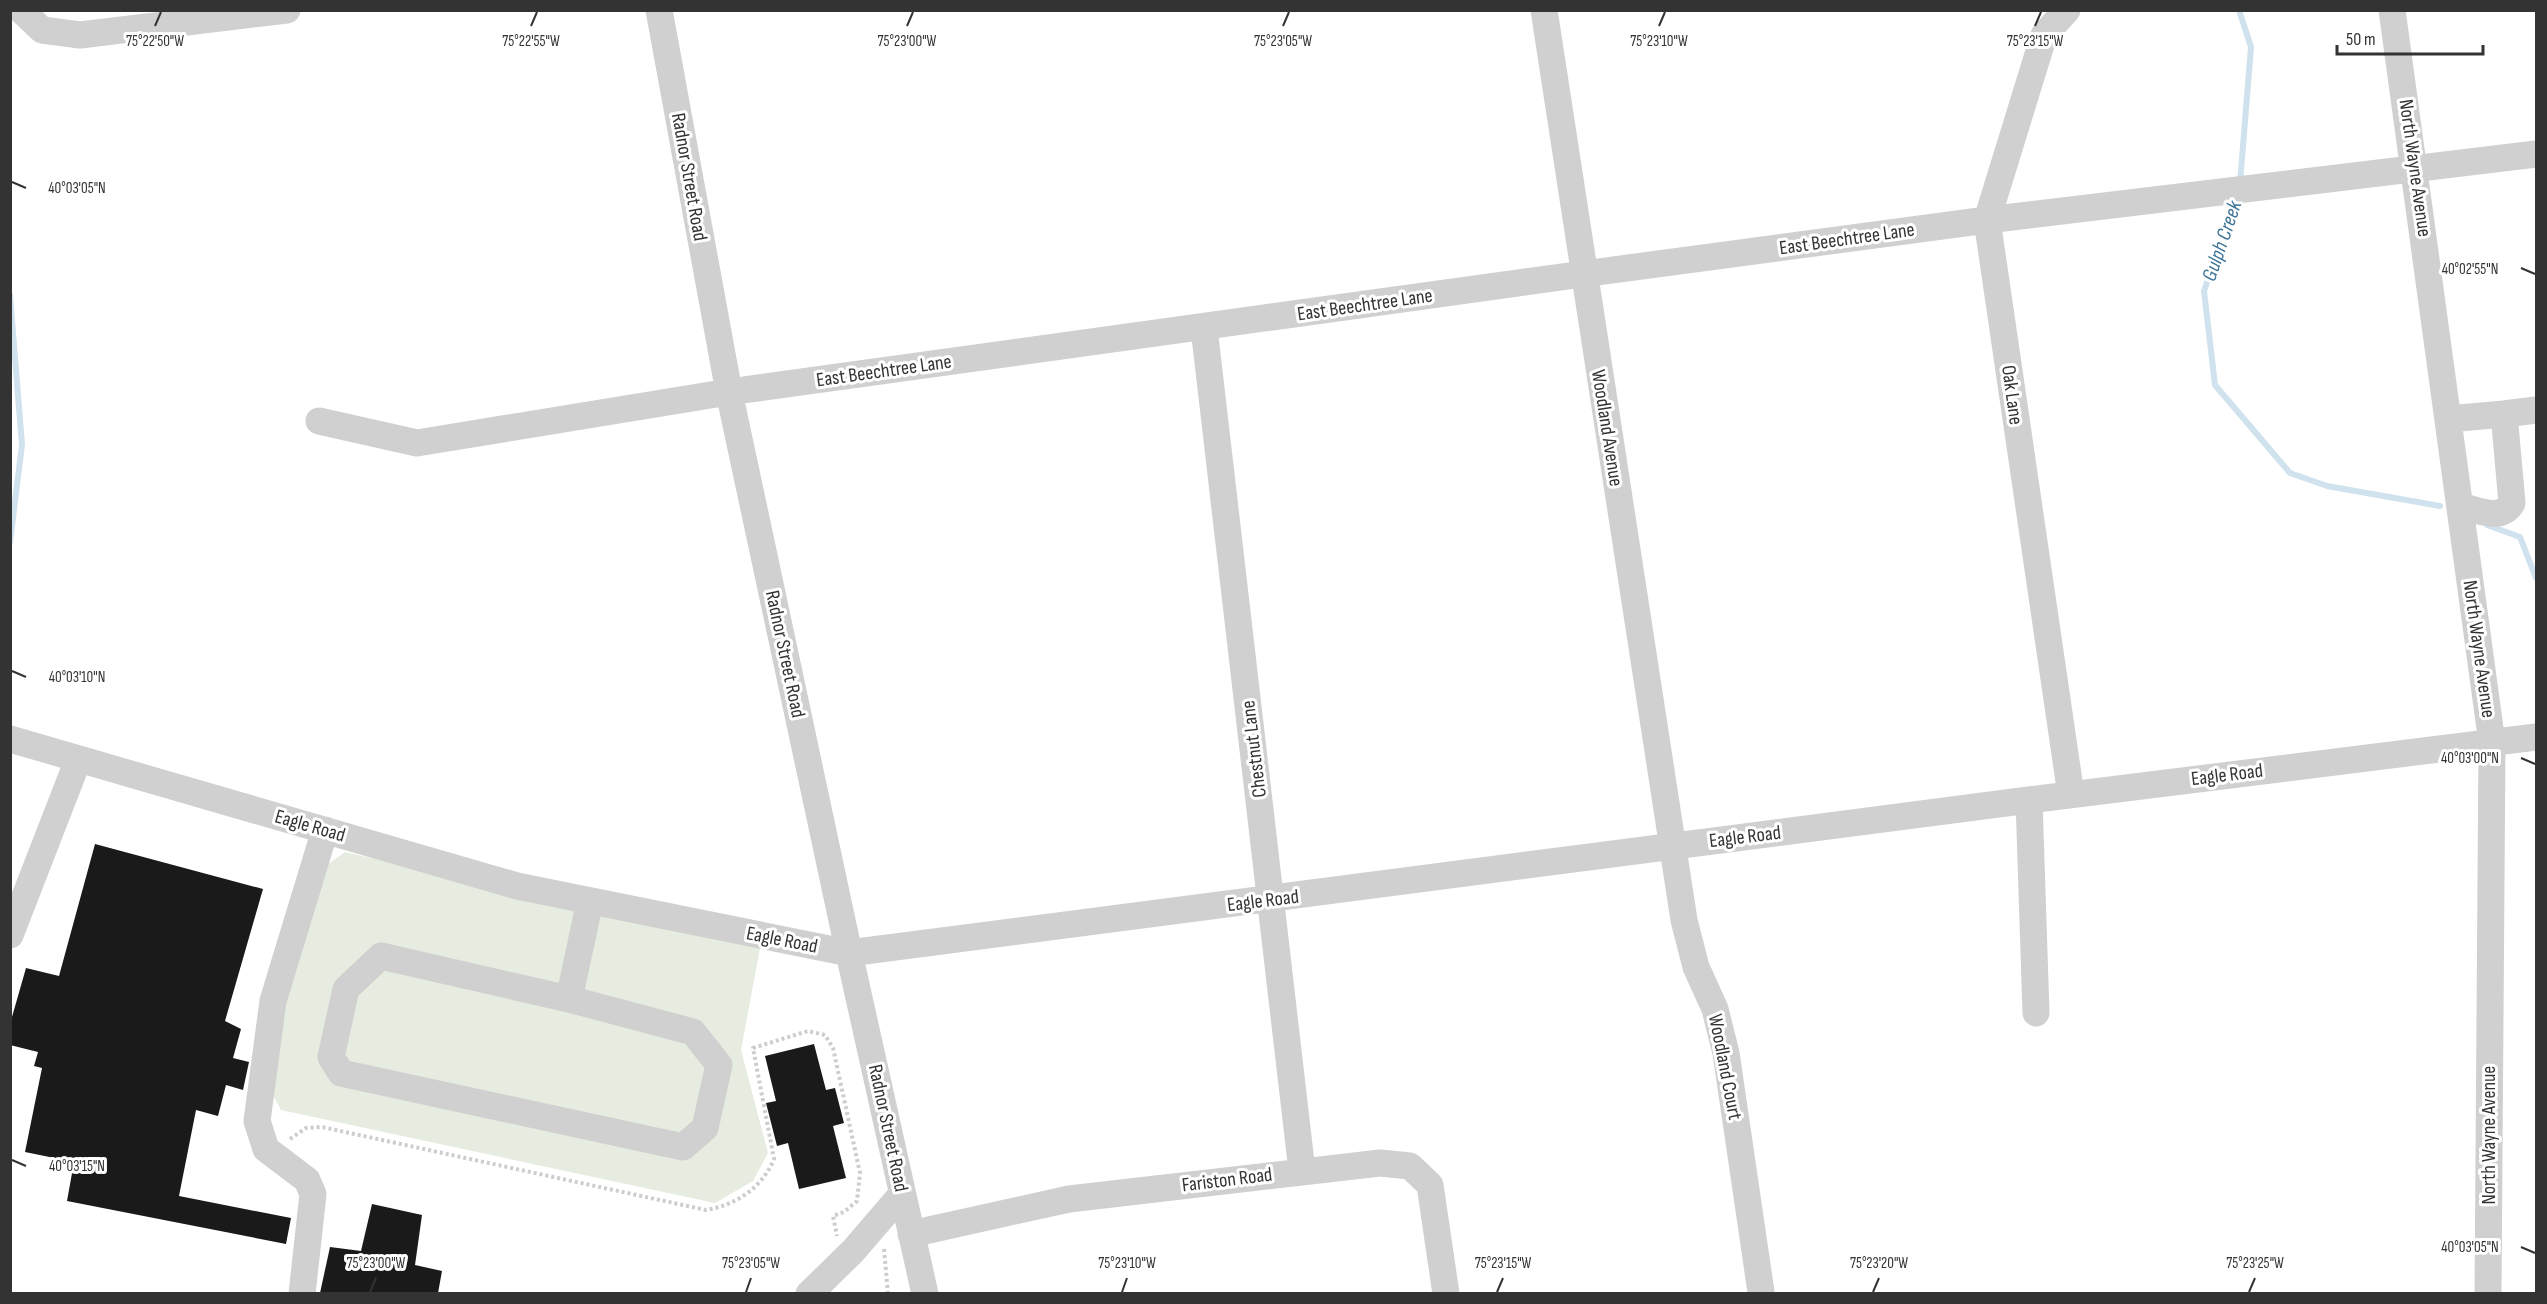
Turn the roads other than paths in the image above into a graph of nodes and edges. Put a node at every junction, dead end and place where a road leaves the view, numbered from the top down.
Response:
1 (21, 10) edge
2 (287, 10) edge
3 (659, 10) edge
4 (1544, 10) edge
5 (2067, 10) edge
6 (2392, 10) edge
7 (2536, 154) edge
8 (2415, 169) junction
9 (1987, 220) junction
10 (1583, 274) junction
11 (1204, 328) junction
12 (729, 392) junction
13 (2536, 410) edge
14 (2504, 414) junction
15 (2448, 419) junction
16 (319, 421) dead end
17 (2460, 506) junction
18 (2536, 737) edge
19 (10, 739) edge
20 (2492, 743) junction
21 (78, 760) junction
22 (2071, 795) junction
23 (2029, 800) junction
24 (325, 830) junction
25 (1674, 846) junction
26 (1271, 900) junction
27 (590, 901) junction
28 (10, 935) edge
29 (849, 953) junction
30 (569, 999) junction
31 (2036, 1012) dead end
32 (1302, 1171) junction
33 (902, 1194) junction
34 (911, 1234) junction
35 (302, 1293) edge
36 (809, 1293) edge
37 (926, 1293) edge
38 (1446, 1293) edge
39 (1762, 1293) edge
40 (2488, 1293) edge

1 - 2 street
3 - 12 street, Radnor Street Road
4 - 10 street, Woodland Avenue
5 - 9 street, Oak Lane
6 - 8 street, North Wayne Avenue
7 - 8 street, East Beechtree Lane
8 - 9 street, East Beechtree Lane
8 - 15 street, North Wayne Avenue
9 - 10 street, East Beechtree Lane
9 - 22 street, Oak Lane
10 - 11 street, East Beechtree Lane
10 - 25 street, Woodland Avenue
11 - 12 street, East Beechtree Lane
11 - 26 street, Chestnut Lane
12 - 16 street, East Beechtree Lane
12 - 29 street, Radnor Street Road
13 - 14 street
14 - 15 street
14 - 17 street
15 - 17 street, North Wayne Avenue
17 - 20 street, North Wayne Avenue
18 - 20 street, Eagle Road
19 - 21 street, Eagle Road
20 - 22 street, Eagle Road
20 - 40 street, North Wayne Avenue
21 - 24 street, Eagle Road
21 - 28 street
22 - 23 street, Eagle Road
23 - 25 street, Eagle Road
23 - 31 street
24 - 27 street, Eagle Road
24 - 35 street
25 - 26 street, Eagle Road
25 - 39 street, Woodland Court
26 - 29 street, Eagle Road
26 - 32 street, Chestnut Lane
27 - 29 street, Eagle Road
27 - 30 street
29 - 33 street, Radnor Street Road
30 - 30 street
32 - 34 street, Fariston Road
32 - 38 street, Fariston Road
33 - 34 street, Radnor Street Road
33 - 36 street
34 - 37 street, Radnor Street Road

